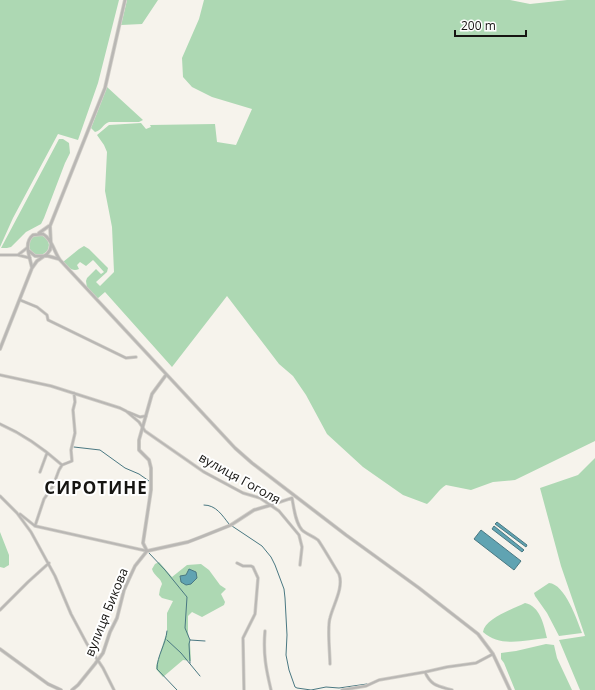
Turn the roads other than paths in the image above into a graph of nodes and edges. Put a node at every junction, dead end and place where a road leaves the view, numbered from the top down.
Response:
1 (125, 0) edge
2 (50, 226) junction
3 (39, 233) junction
4 (50, 242) junction
5 (28, 249) junction
6 (0, 255) edge
7 (18, 255) junction
8 (38, 257) junction
9 (42, 257) junction
10 (30, 258) junction
11 (60, 260) junction
12 (32, 268) junction
13 (20, 300) junction
14 (0, 349) edge
15 (136, 358) dead end
16 (0, 374) edge
17 (166, 375) junction
18 (74, 393) junction
19 (82, 395) junction
20 (75, 402) junction
21 (126, 411) junction
22 (146, 416) junction
23 (0, 424) edge
24 (143, 426) junction
25 (47, 453) junction
26 (62, 465) junction
27 (40, 472) dead end
28 (0, 496) edge
29 (297, 497) junction
30 (292, 498) junction
31 (271, 505) junction
32 (17, 513) junction
33 (35, 526) junction
34 (147, 551) junction
35 (48, 563) junction
36 (237, 563) dead end
37 (300, 565) dead end
38 (0, 610) edge
39 (265, 631) dead end
40 (0, 649) edge
41 (492, 654) junction
42 (98, 660) junction
43 (330, 664) dead end
44 (425, 672) junction
45 (61, 690) edge
46 (72, 690) edge
47 (114, 690) edge
48 (244, 690) edge
49 (271, 690) edge
50 (342, 690) edge
51 (348, 690) edge
52 (452, 690) edge
53 (510, 690) edge

1 - 2 street
2 - 3 street
2 - 4 street
3 - 4 street
3 - 5 street
4 - 9 street
4 - 11 street
5 - 7 street
5 - 8 street
5 - 10 street
6 - 7 street
7 - 10 street
8 - 9 street
8 - 10 street
9 - 11 street
9 - 12 street
10 - 12 street
11 - 17 street
12 - 13 street
13 - 14 street
13 - 15 street
16 - 18 street, вулиця Гоголя
17 - 22 street
17 - 29 street
18 - 19 street, вулиця Гоголя
18 - 20 street
19 - 20 street
19 - 21 street, вулиця Гоголя
20 - 26 street
21 - 22 street
21 - 24 street, вулиця Гоголя
22 - 24 street
23 - 25 street
24 - 31 street, вулиця Гоголя
24 - 34 street
25 - 26 street
25 - 27 street
26 - 33 street
28 - 32 street
29 - 30 street
29 - 41 street
30 - 31 street
30 - 43 street
31 - 34 street
31 - 37 street, вулиця Гоголя
32 - 33 street
32 - 35 street
33 - 34 street
34 - 42 street, вулиця Бикова
35 - 38 street
35 - 42 street
36 - 48 street
39 - 49 street
40 - 45 street
41 - 44 street
41 - 53 street
42 - 46 street, вулиця Бикова
42 - 47 street
44 - 51 street
44 - 52 street
50 - 51 street

